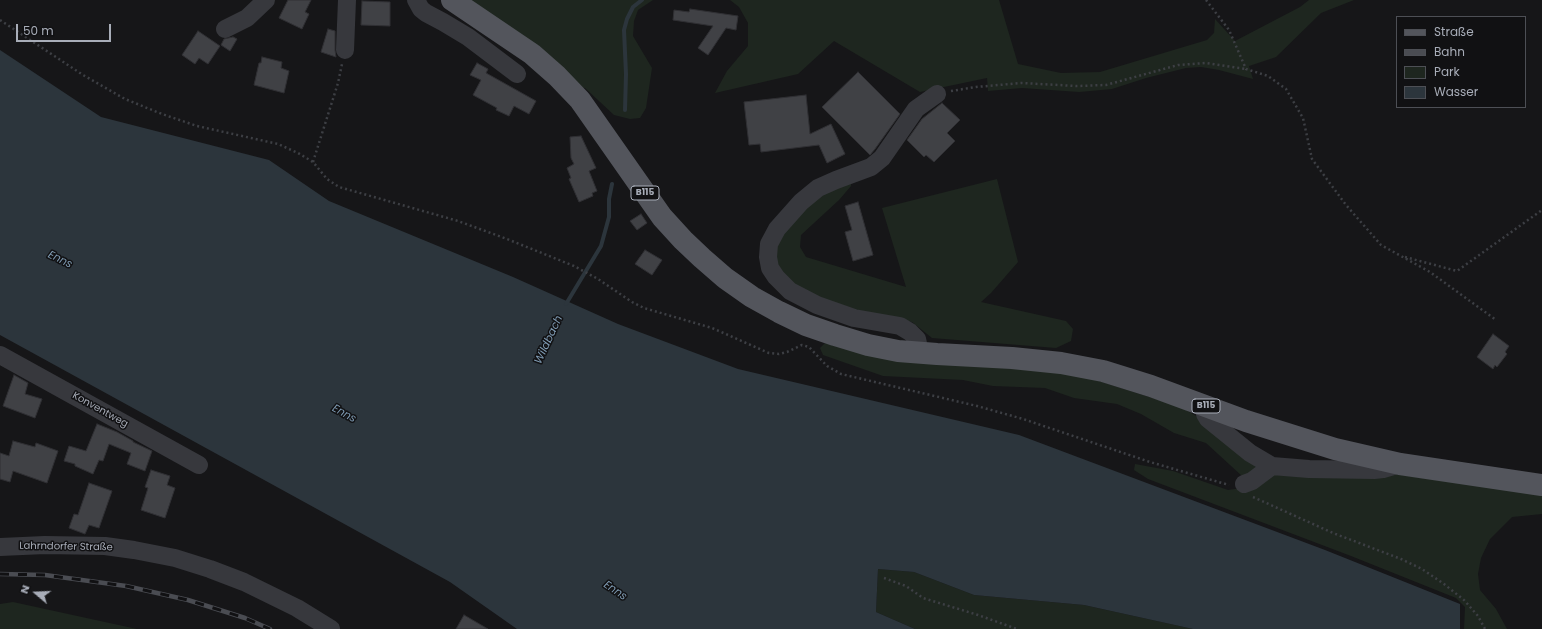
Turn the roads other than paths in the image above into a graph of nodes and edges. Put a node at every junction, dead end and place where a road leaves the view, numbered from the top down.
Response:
1 (266, 0) edge
2 (347, 0) edge
3 (416, 0) edge
4 (452, 0) edge
5 (225, 29) dead end
6 (345, 50) road end
7 (517, 74) dead end
8 (937, 94) road end
9 (920, 353) junction
10 (0, 355) edge
11 (1204, 406) junction
12 (1400, 464) junction
13 (199, 465) dead end
14 (1272, 466) junction
15 (1542, 485) edge
16 (1238, 488) road end
17 (0, 547) edge
18 (332, 629) edge

1 - 5 street
2 - 6 street
3 - 7 street
4 - 9 main road, B115
8 - 9 street
9 - 11 main road, B115
10 - 13 street, Konventweg
11 - 12 main road, B115
11 - 14 street
12 - 14 street
12 - 15 main road, B115
14 - 16 street
17 - 18 street, Lahrndorfer Straße

